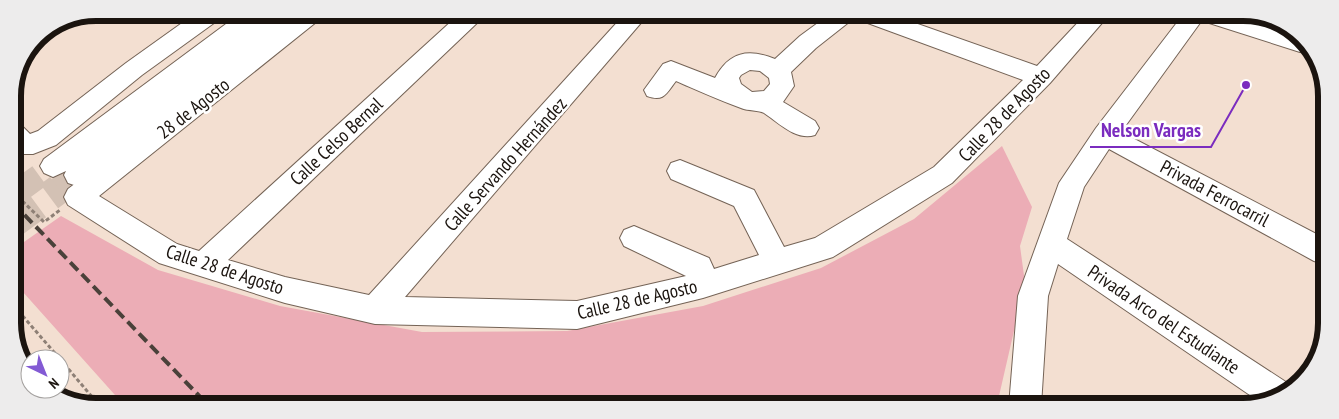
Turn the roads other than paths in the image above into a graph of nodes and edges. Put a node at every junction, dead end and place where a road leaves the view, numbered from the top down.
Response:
1 (202, 21) edge
2 (246, 21) edge
3 (276, 21) edge
4 (290, 21) edge
5 (303, 21) edge
6 (466, 21) edge
7 (631, 21) edge
8 (836, 21) edge
9 (887, 21) edge
10 (1092, 21) edge
11 (1190, 21) edge
12 (1227, 21) edge
13 (1294, 42) edge
14 (237, 53) junction
15 (777, 71) junction
16 (1041, 77) junction
17 (656, 90) dead end
18 (734, 95) junction
19 (767, 100) junction
20 (806, 128) dead end
21 (1105, 136) junction
22 (23, 138) edge
23 (53, 166) tunnel mouth
24 (680, 171) dead end
25 (78, 186) junction
26 (634, 238) dead end
27 (1050, 243) junction
28 (1318, 249) edge
29 (777, 262) junction
30 (204, 264) junction
31 (703, 285) junction
32 (375, 310) junction
33 (1273, 391) edge
34 (1027, 398) edge

1 - 22 street
2 - 23 street
3 - 14 street
4 - 14 street
5 - 25 street, 28 de Agosto
6 - 30 street, Calle Celso Bernal
7 - 32 street, Calle Servando Hernández
8 - 15 street
9 - 16 street
10 - 16 street, Calle 28 de Agosto
11 - 21 street
12 - 13 street
14 - 25 street
15 - 18 street
15 - 19 street
16 - 29 street, Calle 28 de Agosto
17 - 18 street
18 - 19 street
19 - 20 street
21 - 27 street
21 - 28 street, Privada Ferrocarril
24 - 29 street
25 - 30 street, Calle 28 de Agosto
26 - 31 street
27 - 33 street, Privada Arco del Estudiante
27 - 34 street
29 - 31 street, Calle 28 de Agosto
30 - 32 street, Calle 28 de Agosto
31 - 32 street, Calle 28 de Agosto

